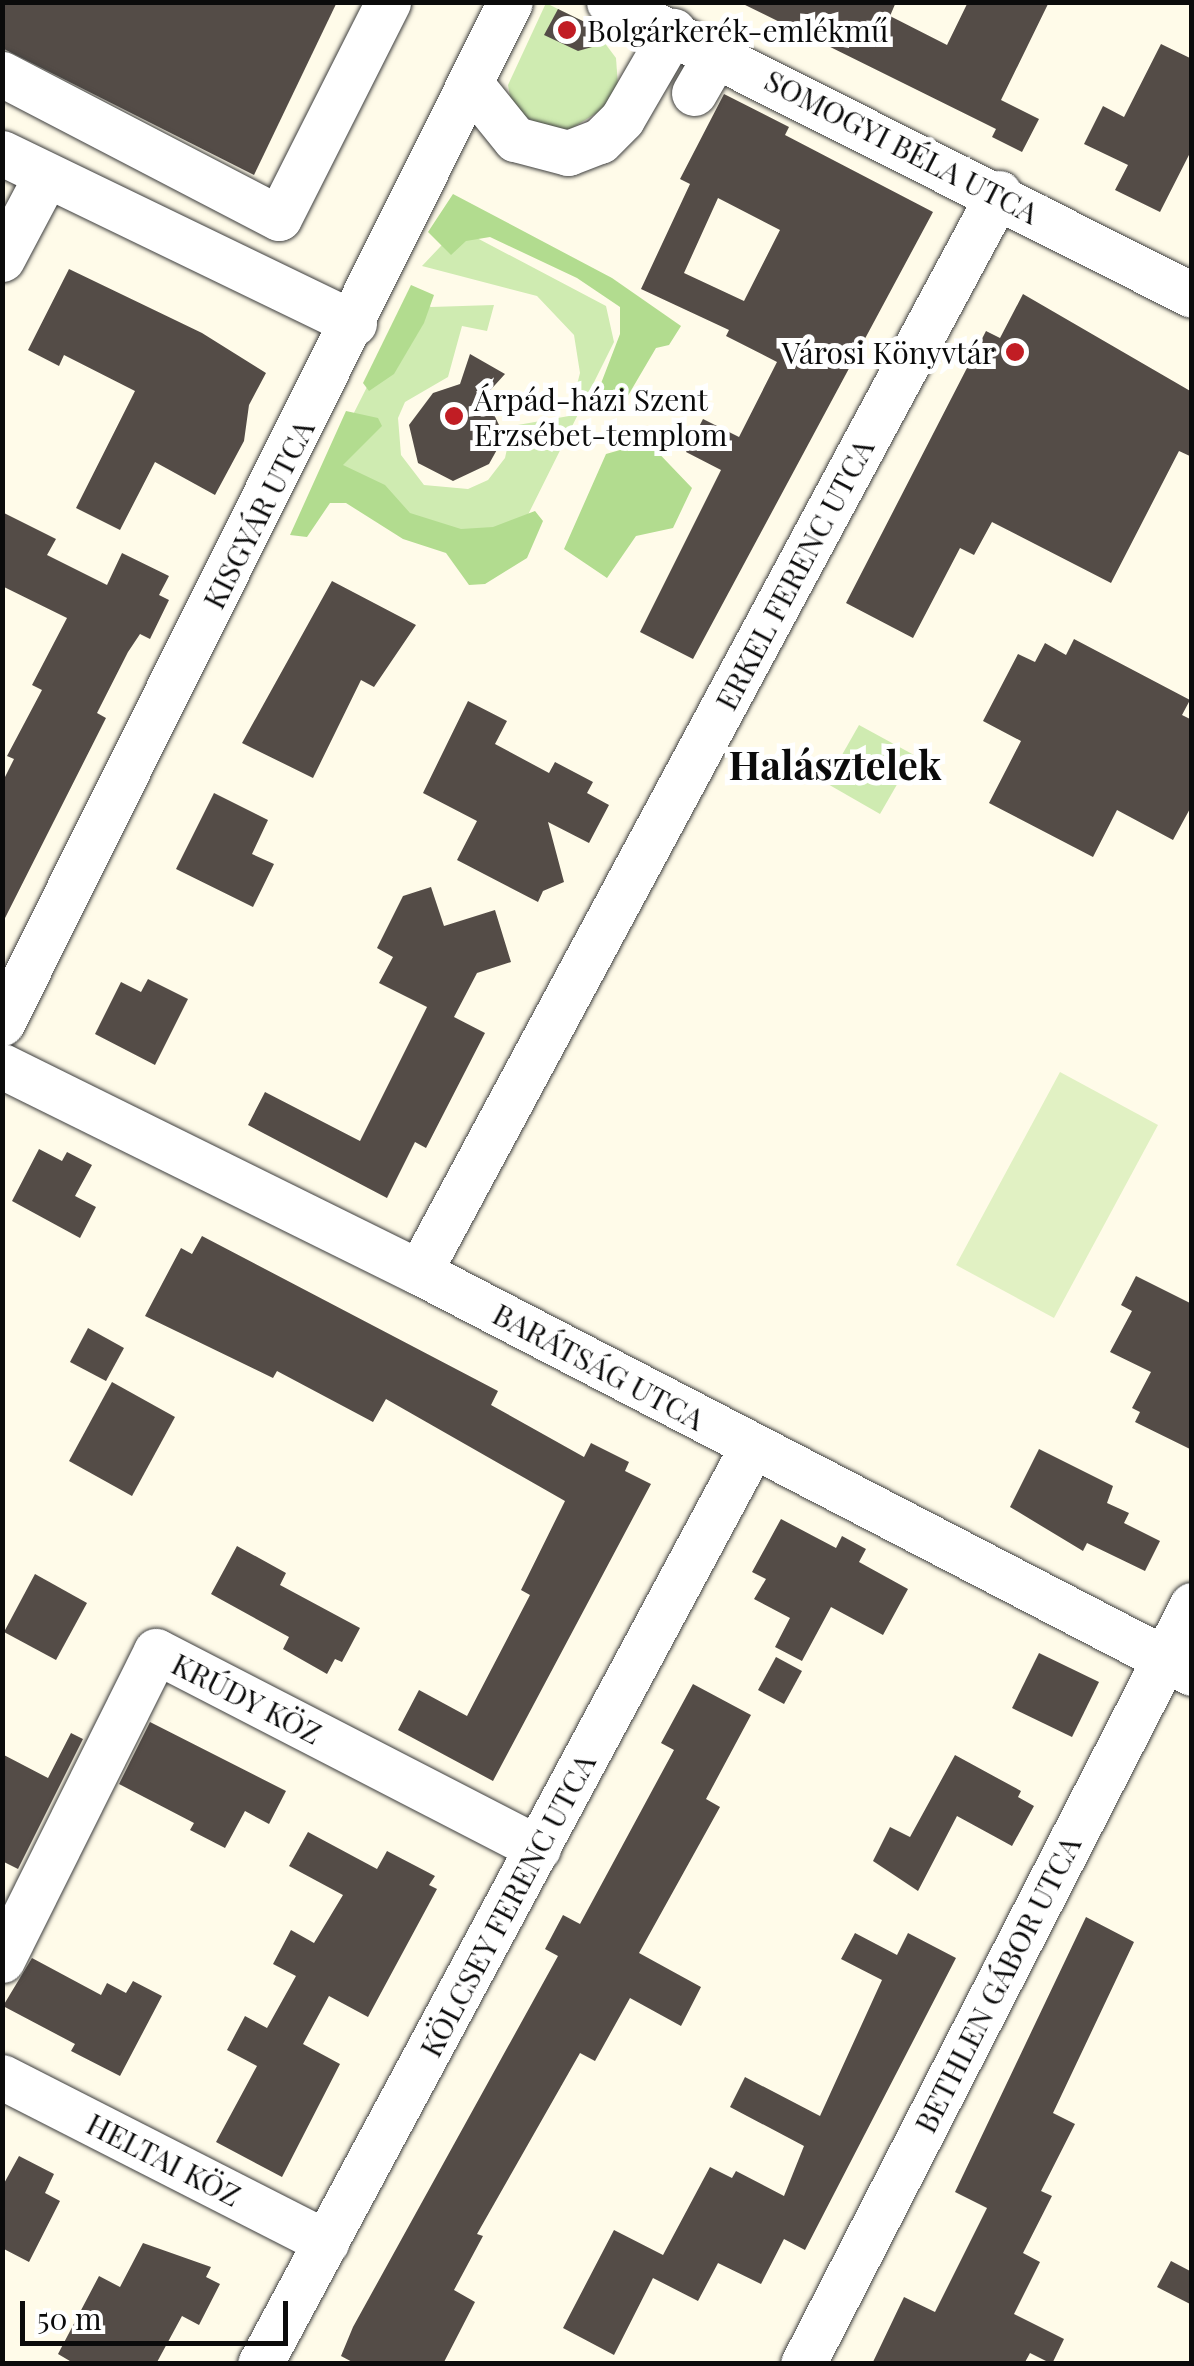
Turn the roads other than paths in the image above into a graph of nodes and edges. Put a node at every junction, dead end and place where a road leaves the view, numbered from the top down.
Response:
1 (388, 2) edge
2 (510, 2) edge
3 (609, 2) edge
4 (673, 30) junction
5 (717, 53) junction
6 (2, 74) edge
7 (473, 87) junction
8 (694, 93) dead end
9 (2, 153) edge
10 (46, 176) junction
11 (999, 193) junction
12 (2, 259) edge
13 (1189, 287) edge
14 (354, 323) junction
15 (2, 1023) edge
16 (2, 1066) edge
17 (418, 1272) junction
18 (752, 1447) junction
19 (1192, 1605) edge
20 (1178, 1666) edge
21 (538, 1848) junction
22 (2, 1960) edge
23 (2, 2077) edge
24 (326, 2242) junction
25 (260, 2364) edge
26 (803, 2364) edge

1 - 6 street
2 - 7 street, KISGYÁR UTCA
3 - 4 street, SOMOGYI BÉLA UTCA
4 - 5 street, SOMOGYI BÉLA UTCA
4 - 7 street
5 - 8 street
5 - 11 street, SOMOGYI BÉLA UTCA
7 - 14 street, KISGYÁR UTCA
9 - 10 street
10 - 12 street
10 - 14 street
11 - 13 street, SOMOGYI BÉLA UTCA
11 - 17 street, ERKEL FERENC UTCA
14 - 15 street, KISGYÁR UTCA
16 - 17 street, BARÁTSÁG UTCA
17 - 18 street, BARÁTSÁG UTCA
18 - 20 street, BARÁTSÁG UTCA
18 - 21 street, KÖLCSEY FERENC UTCA
19 - 20 street, BETHLEN GÁBOR UTCA
20 - 26 street, BETHLEN GÁBOR UTCA
21 - 22 street, KRÚDY KÖZ
21 - 24 street, KÖLCSEY FERENC UTCA
23 - 24 street, HELTAI KÖZ
24 - 25 street, KÖLCSEY FERENC UTCA

